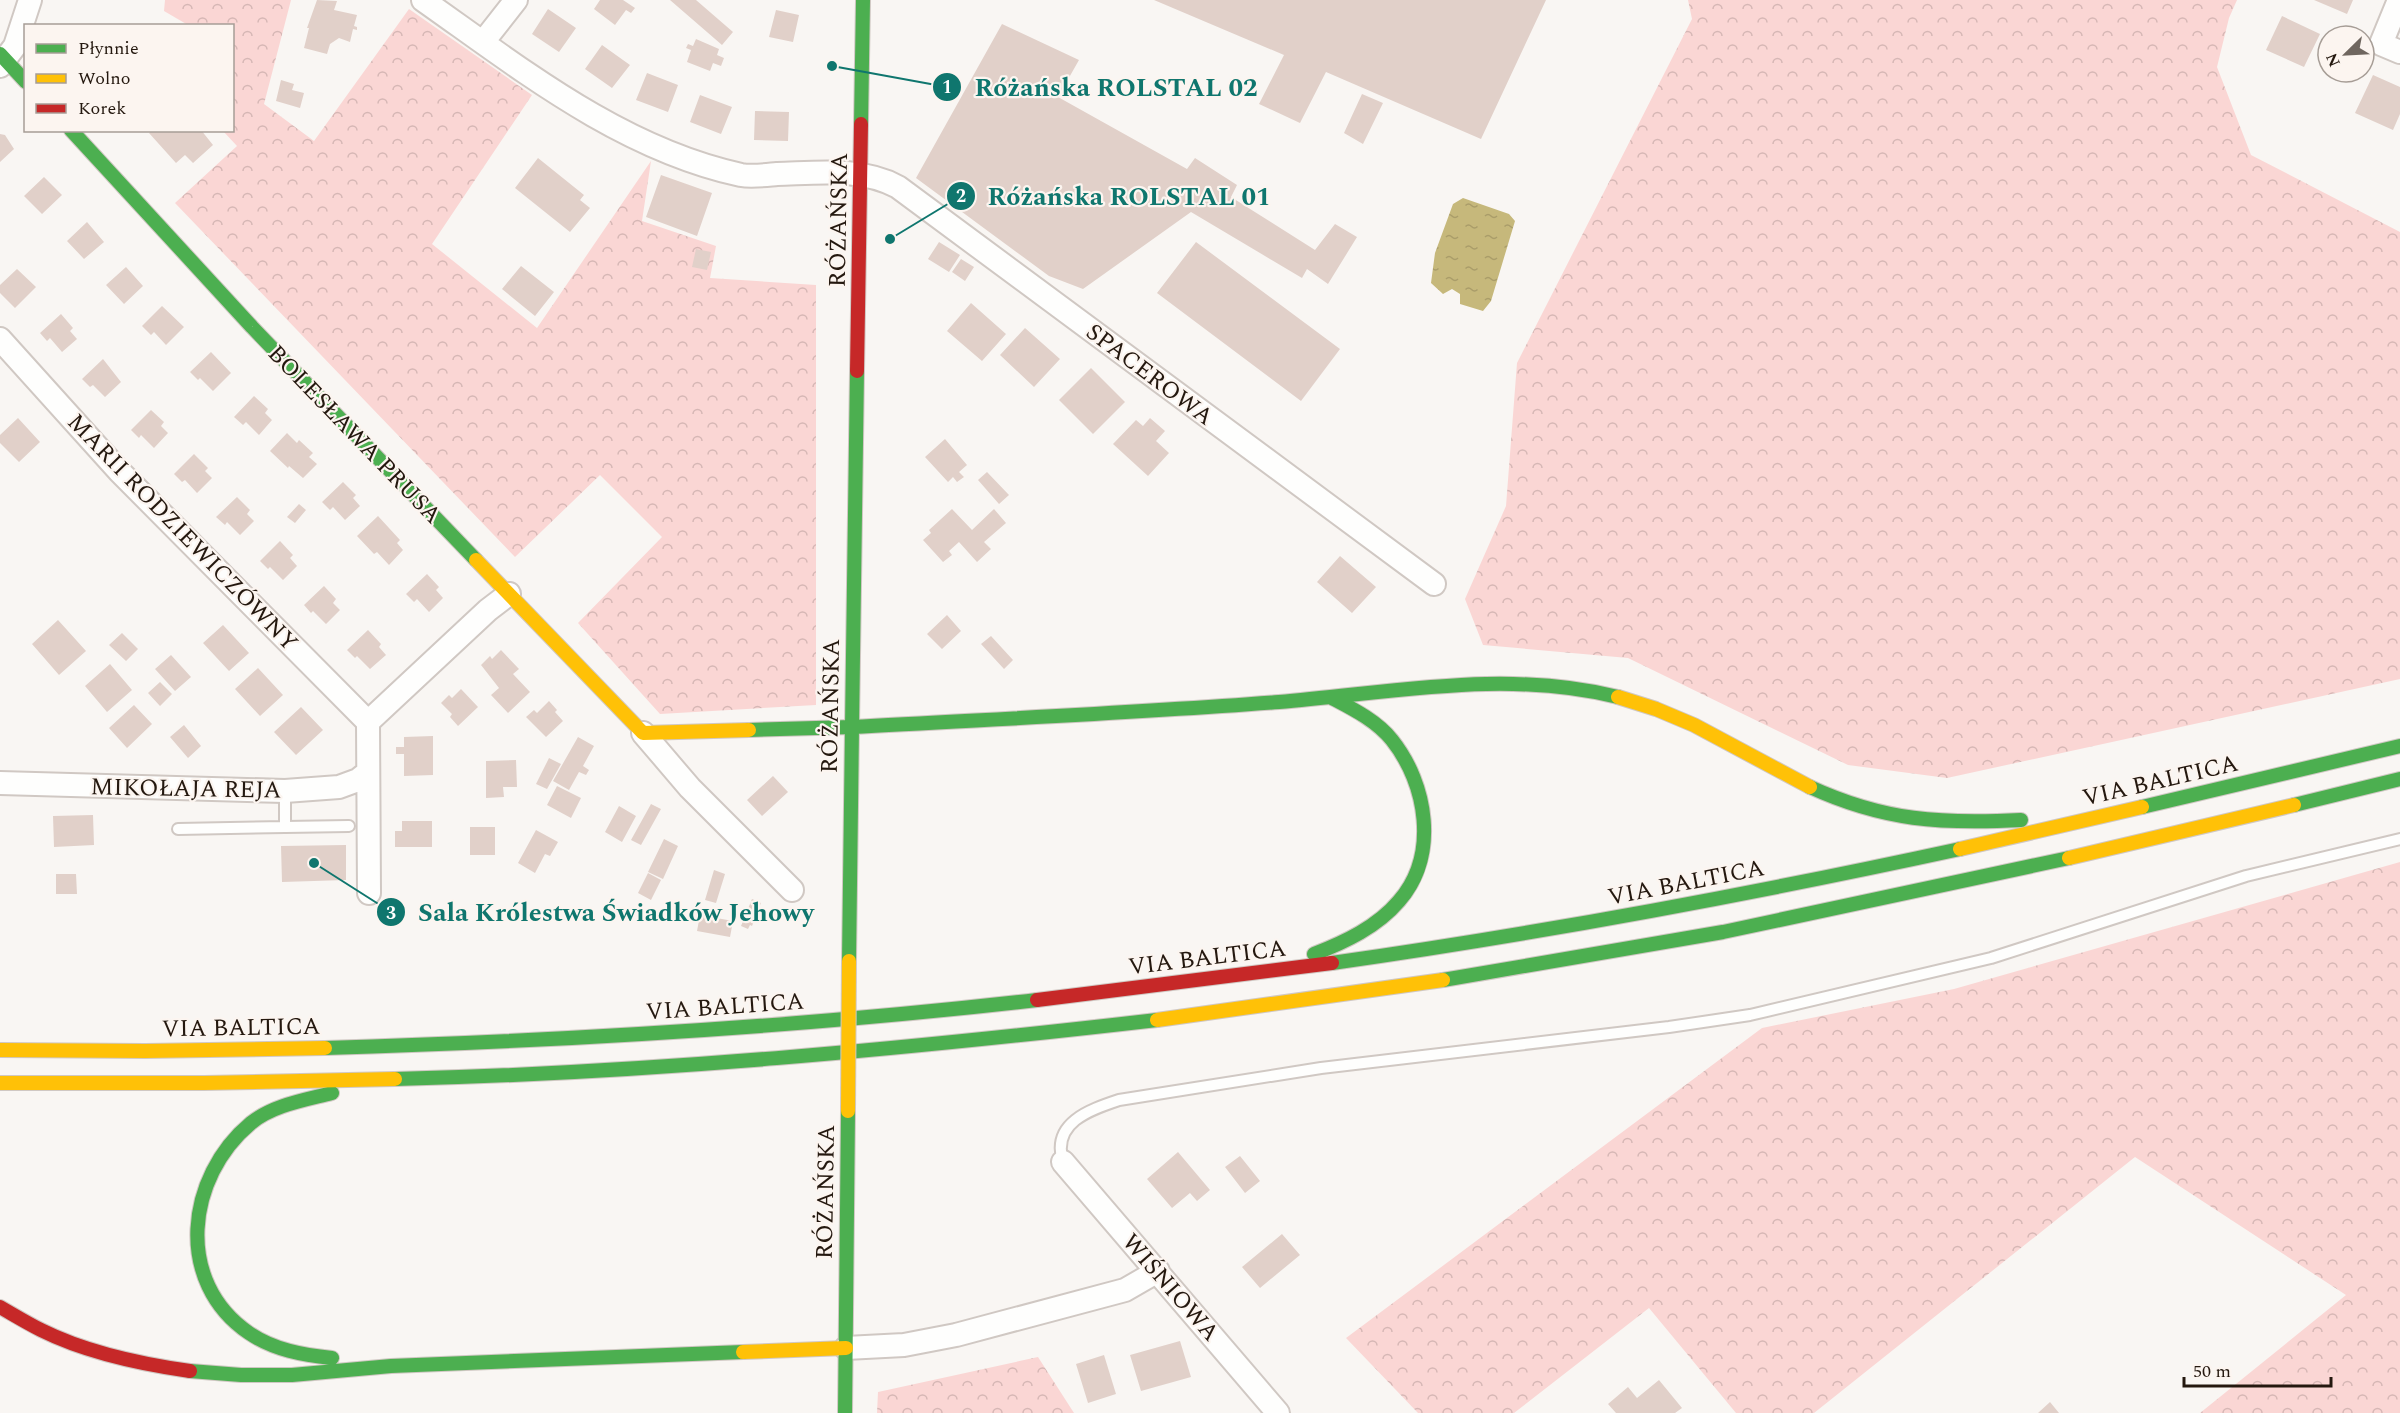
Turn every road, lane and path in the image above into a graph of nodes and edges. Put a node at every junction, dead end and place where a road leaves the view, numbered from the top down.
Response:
1 (30, 0) edge
2 (423, 0) edge
3 (516, 0) edge
4 (863, 0) edge
5 (2399, 0) edge
6 (483, 42) junction
7 (2391, 48) edge
8 (2, 60) edge
9 (24, 80) edge
10 (72, 132) edge
11 (861, 175) junction
12 (0, 339) edge
13 (1434, 584) dead end
14 (509, 594) junction
15 (1332, 699) junction
16 (368, 722) junction
17 (852, 728) junction
18 (643, 733) junction
19 (2400, 746) edge
20 (368, 772) junction
21 (2400, 779) edge
22 (0, 783) edge
23 (285, 791) junction
24 (2104, 817) junction
25 (349, 826) dead end
26 (285, 827) junction
27 (178, 829) dead end
28 (2400, 839) edge
29 (792, 890) dead end
30 (369, 893) dead end
31 (1265, 973) junction
32 (0, 1050) edge
33 (392, 1079) junction
34 (0, 1083) edge
35 (1063, 1162) joint
36 (1158, 1271) junction
37 (0, 1307) edge
38 (846, 1348) junction
39 (391, 1366) junction
40 (845, 1413) edge
41 (1278, 1413) edge

1 - 8 street
2 - 6 street, SPACEROWA
3 - 6 street
4 - 11 main road, RÓŻAŃSKA
5 - 7 street
6 - 11 street, SPACEROWA
8 - 9 main road
10 - 14 main road, BOLESŁAWA PRUSA
11 - 13 street, SPACEROWA
11 - 17 main road, RÓŻAŃSKA
12 - 16 street, MARII RODZIEWICZÓWNY
14 - 16 street
14 - 18 main road, BOLESŁAWA PRUSA
15 - 17 main road
15 - 24 main road
15 - 31 main road
16 - 20 street
17 - 18 main road
17 - 38 main road, RÓŻAŃSKA, bridge
18 - 29 street, BOLESŁAWA PRUSA
19 - 24 main road, VIA BALTICA
20 - 23 street, MIKOŁAJA REJA
20 - 30 street
21 - 33 main road
22 - 23 street, MIKOŁAJA REJA
23 - 26 lane
24 - 31 main road, VIA BALTICA
25 - 26 lane
26 - 27 lane
28 - 35 lane
31 - 32 main road, VIA BALTICA
33 - 34 main road
33 - 39 main road
35 - 36 street, WIŚNIOWA
36 - 38 street
36 - 41 street, WIŚNIOWA
37 - 39 main road
38 - 39 main road
38 - 40 main road, RÓŻAŃSKA

